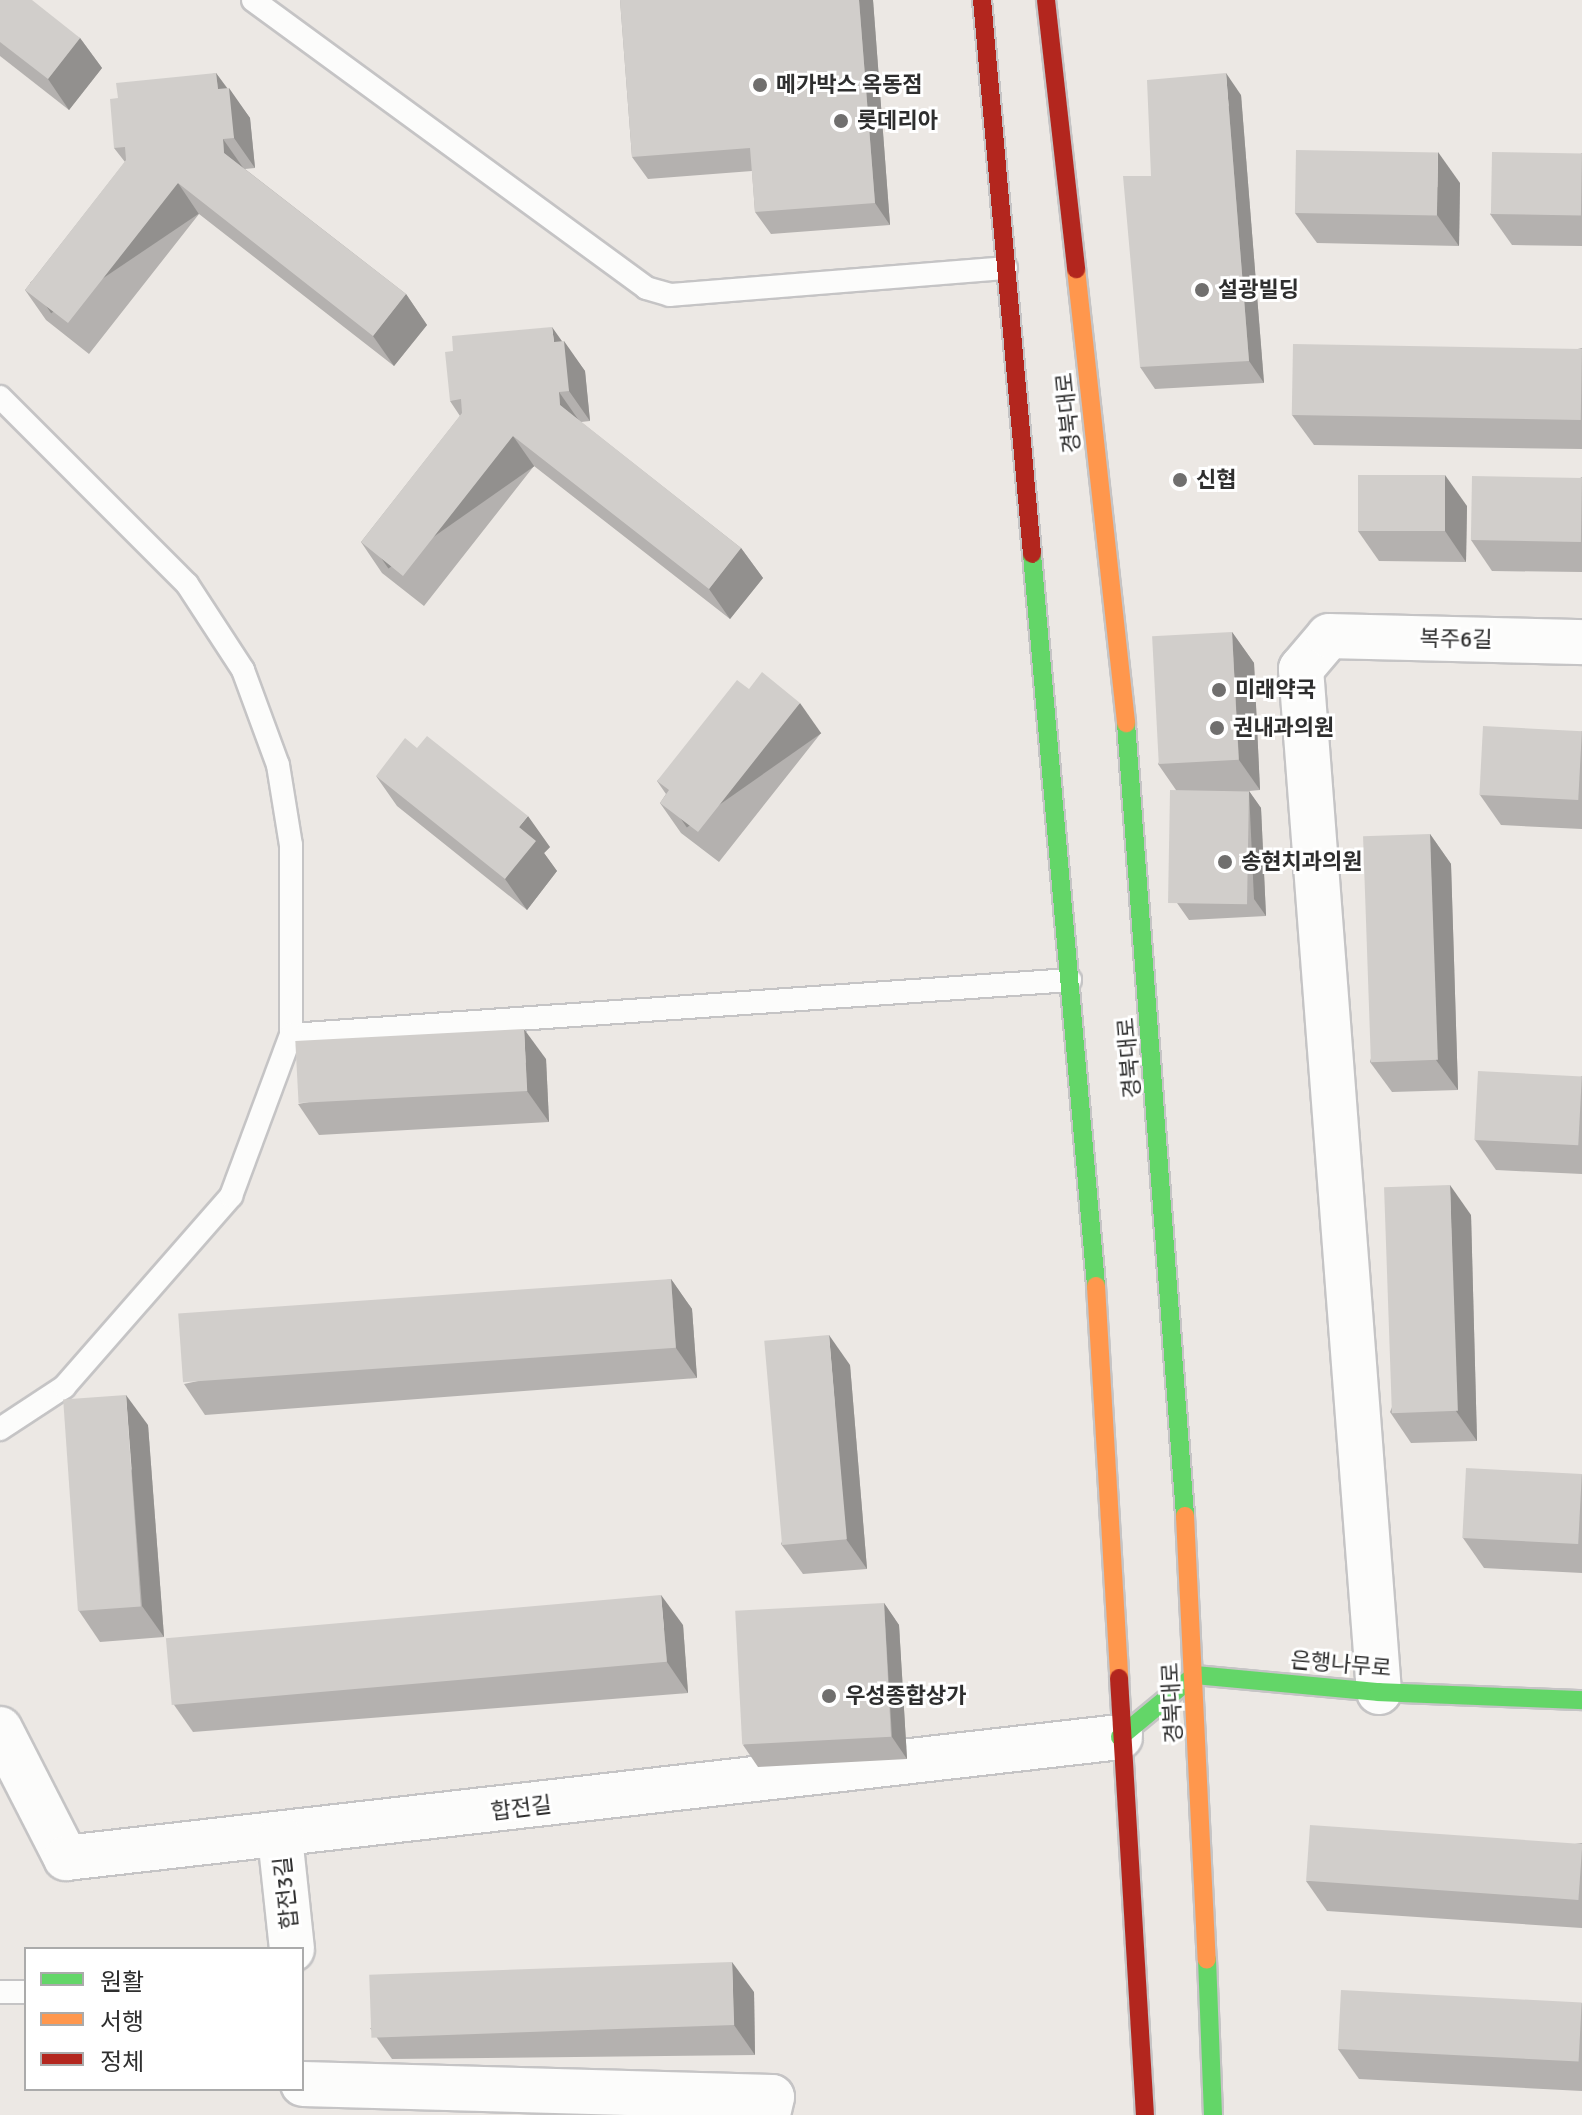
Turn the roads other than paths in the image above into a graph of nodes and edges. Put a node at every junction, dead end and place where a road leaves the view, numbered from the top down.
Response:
1 (253, 0) edge
2 (982, 0) edge
3 (1046, 0) edge
4 (1006, 268) junction
5 (0, 397) edge
6 (1582, 642) edge
7 (1070, 980) junction
8 (291, 1035) junction
9 (0, 1429) edge
10 (1195, 1675) junction
11 (1379, 1692) junction
12 (1582, 1700) edge
13 (0, 1729) edge
14 (1120, 1737) junction
15 (280, 1837) junction
16 (292, 1947) edge
17 (0, 1992) edge
18 (24, 1992) edge
19 (304, 2084) edge
20 (303, 2091) edge
21 (301, 2115) edge
22 (768, 2115) edge
23 (1145, 2115) edge
24 (1213, 2115) edge

1 - 4 lane
2 - 4 street
3 - 10 street, 경북대로
4 - 7 street
5 - 8 lane
6 - 11 street, 복주6길
7 - 8 lane
7 - 14 street
8 - 9 lane
10 - 11 street, 은행나무로
10 - 14 street
10 - 24 street, 경북대로
11 - 12 street, 은행나무로
13 - 15 street, 합전길
14 - 15 street, 합전길
14 - 23 street
15 - 16 street, 합전3길
17 - 18 lane
19 - 22 street
20 - 21 street

